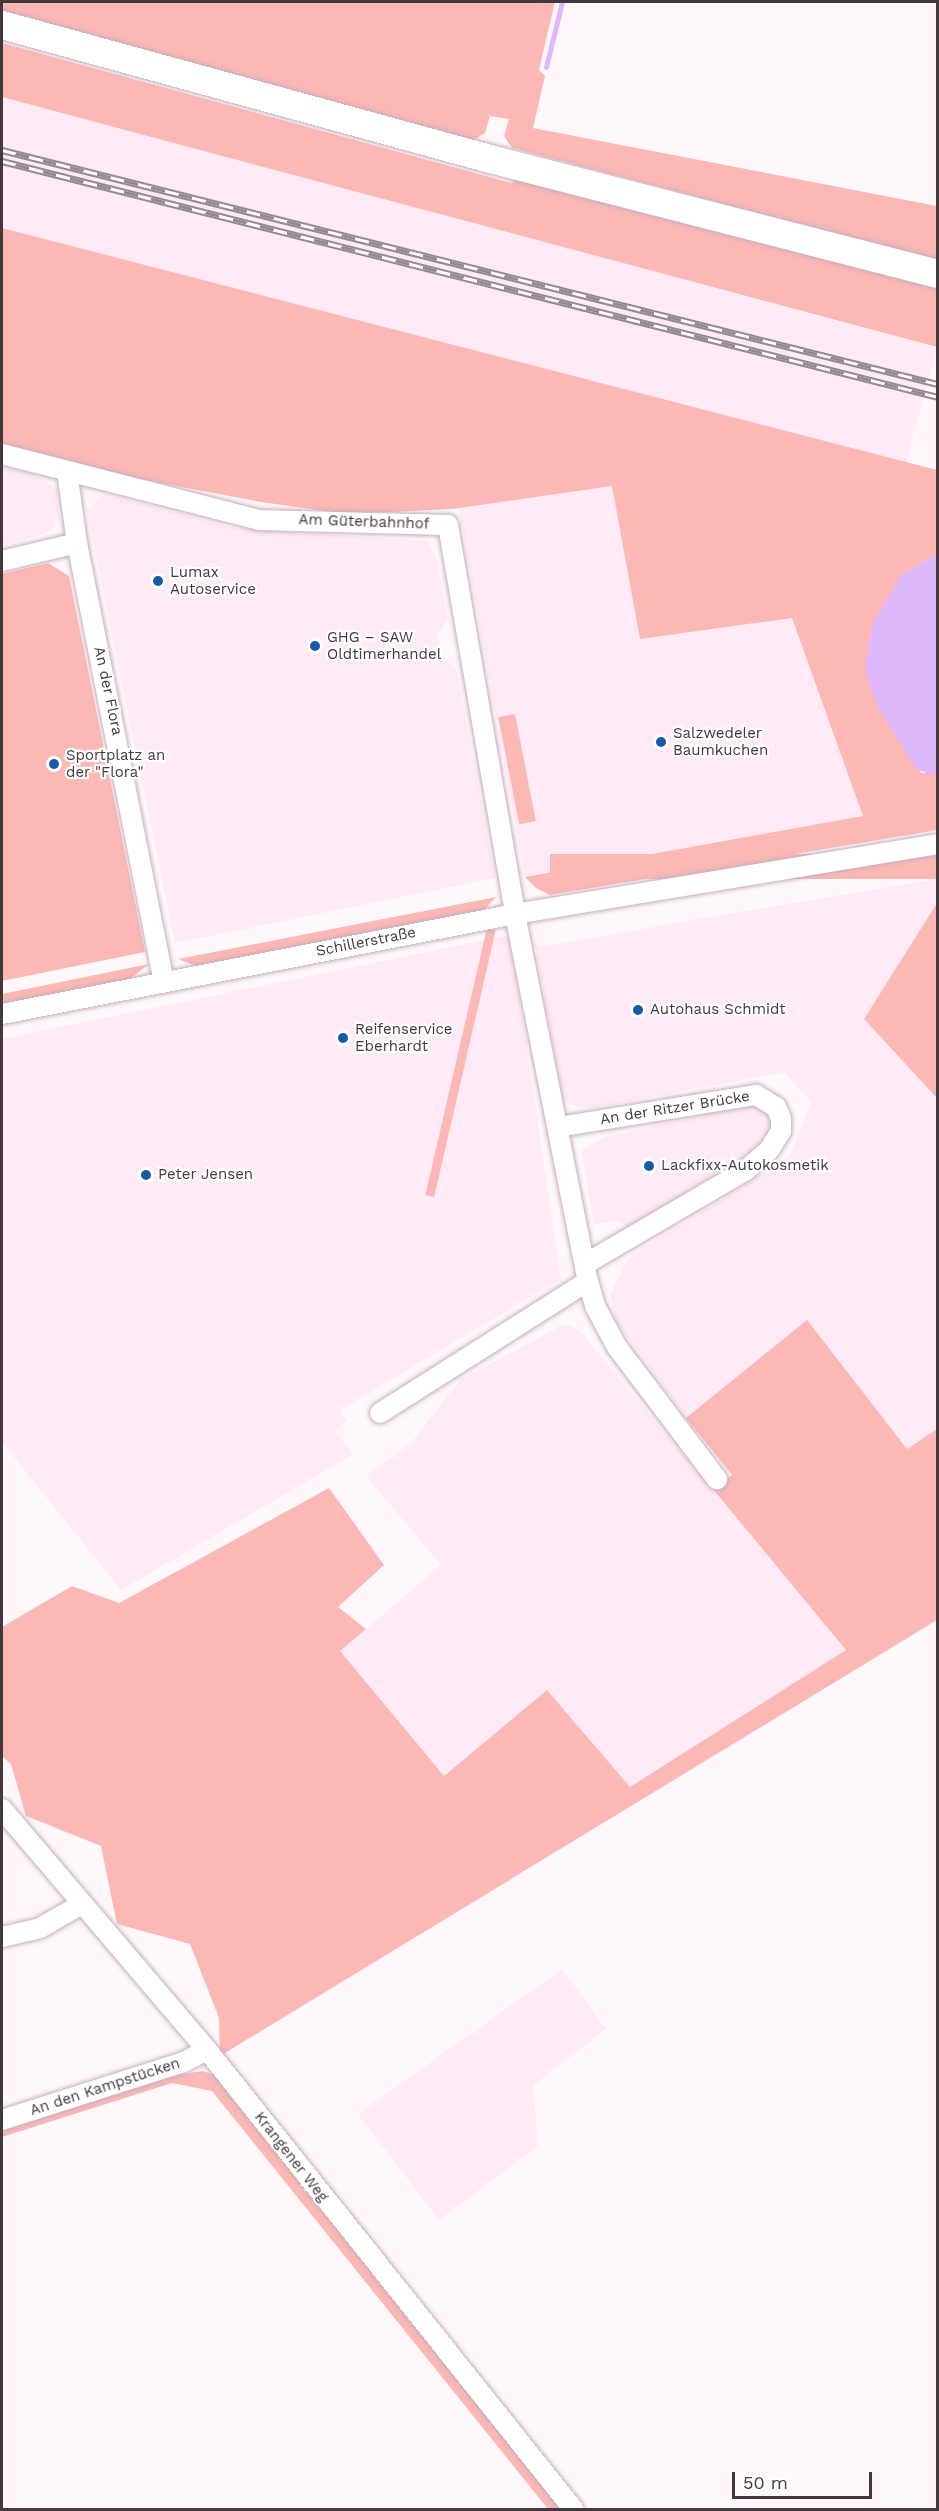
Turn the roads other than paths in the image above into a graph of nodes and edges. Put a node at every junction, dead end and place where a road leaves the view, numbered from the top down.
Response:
1 (2, 25) edge
2 (938, 274) edge
3 (2, 454) edge
4 (68, 471) junction
5 (77, 543) junction
6 (2, 561) edge
7 (938, 844) edge
8 (515, 914) junction
9 (164, 981) junction
10 (2, 1014) edge
11 (558, 1127) junction
12 (586, 1273) junction
13 (380, 1413) dead end
14 (717, 1479) dead end
15 (2, 1809) edge
16 (80, 1905) junction
17 (2, 1937) edge
18 (207, 2050) junction
19 (2, 2120) edge
20 (574, 2510) edge

1 - 2 street
3 - 4 street, Am Güterbahnhof
4 - 5 street, An der Flora
4 - 8 street, Am Güterbahnhof
5 - 6 street
5 - 9 street, An der Flora
7 - 8 street, Schillerstraße
8 - 9 street, Schillerstraße
8 - 11 street
9 - 10 street, Schillerstraße
11 - 12 street
11 - 12 street, An der Ritzer Brücke
12 - 13 street, An der Ritzer Brücke
12 - 14 street
15 - 16 street, Krangener Weg
16 - 17 street
16 - 18 street, Krangener Weg
18 - 19 street, An den Kampstücken
18 - 20 street, Krangener Weg

